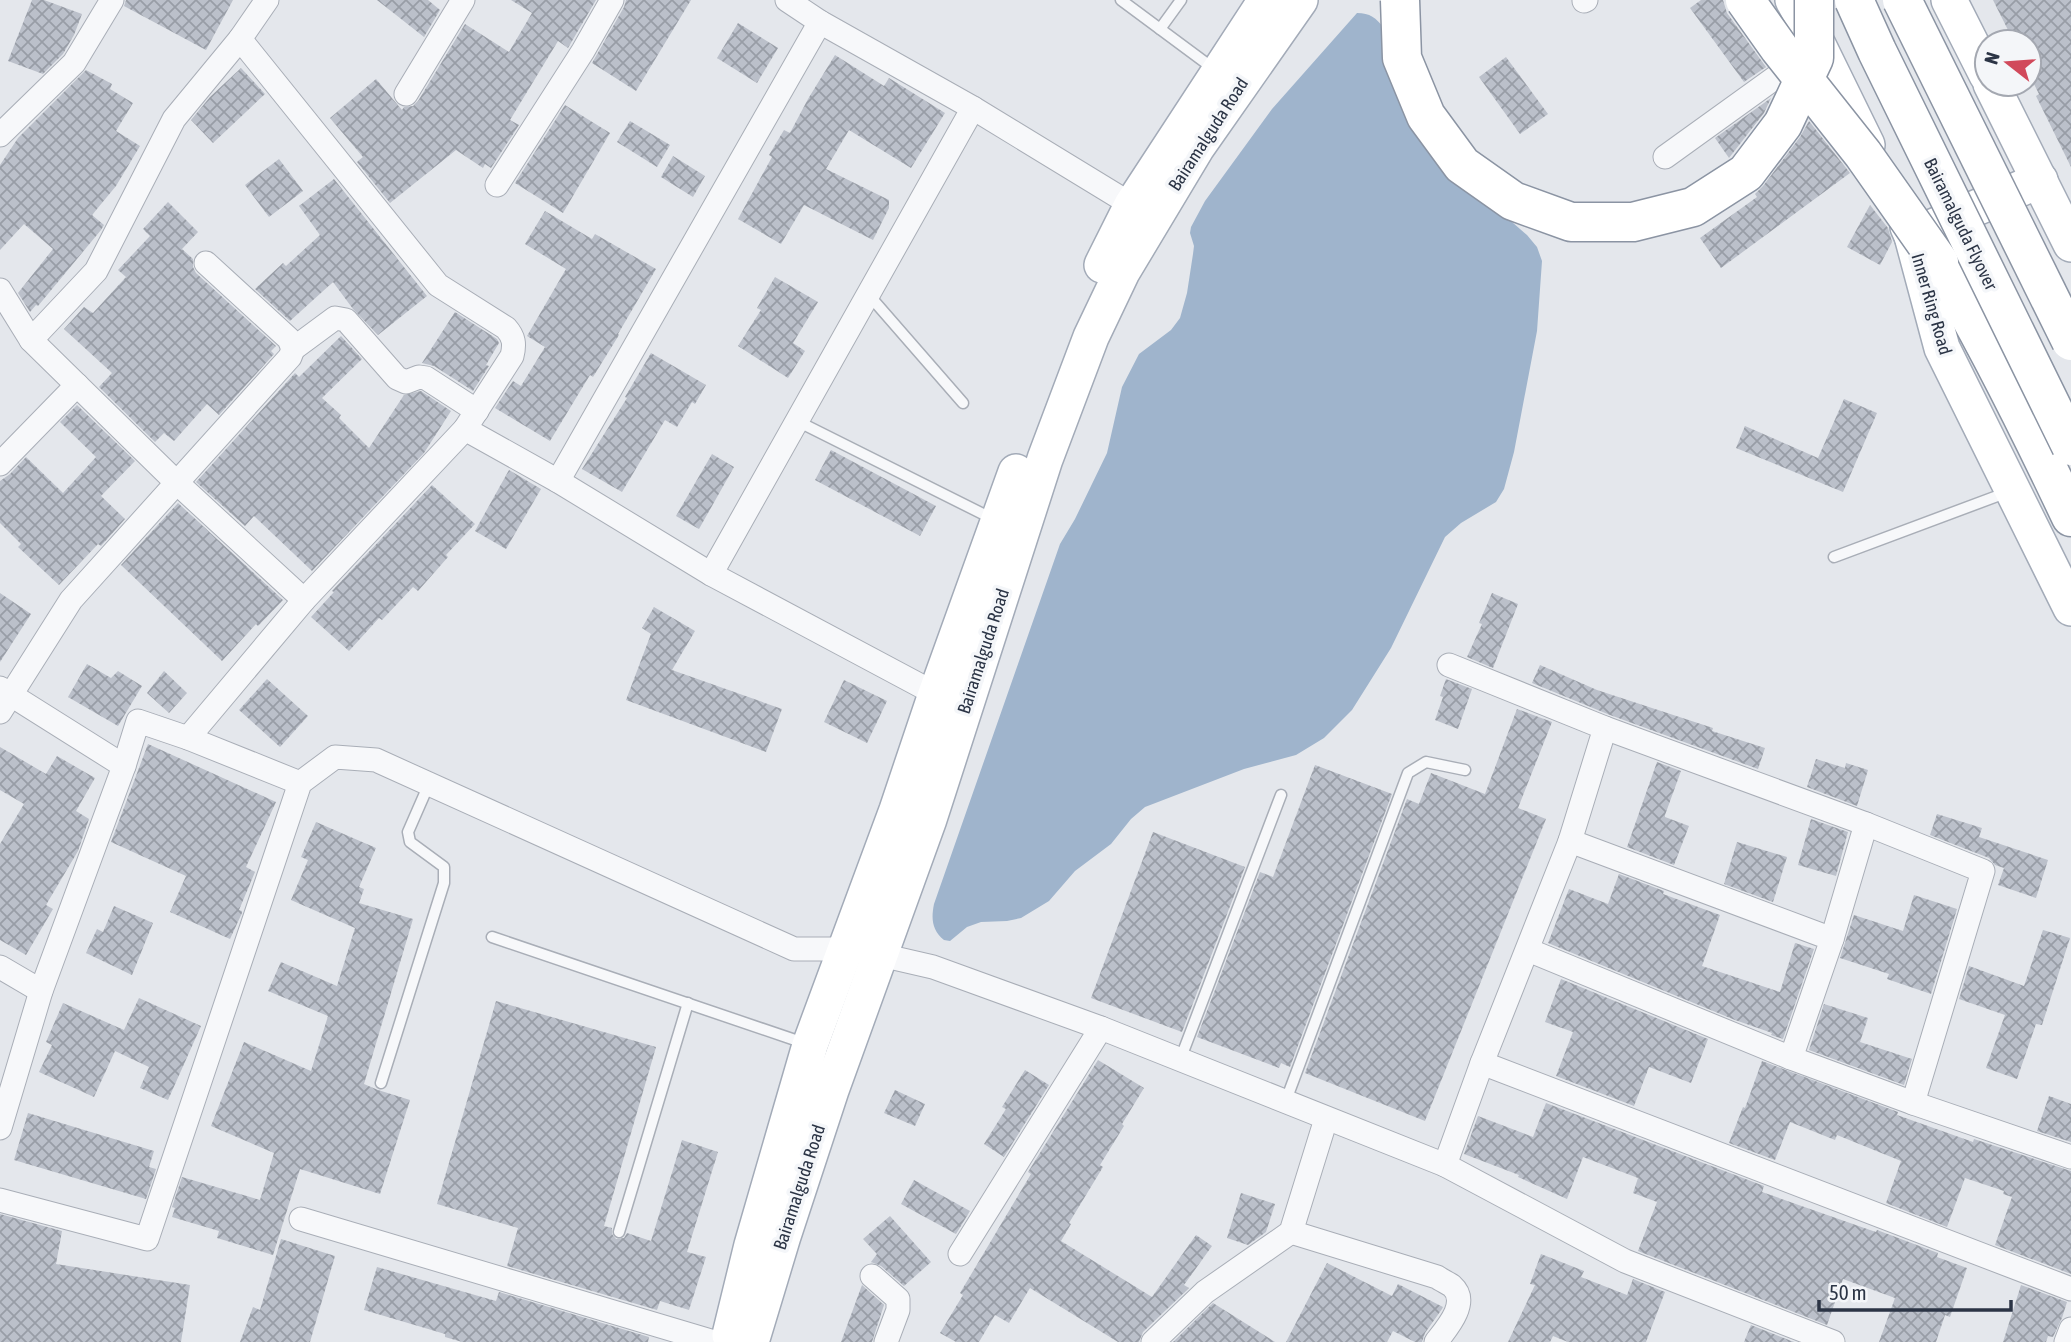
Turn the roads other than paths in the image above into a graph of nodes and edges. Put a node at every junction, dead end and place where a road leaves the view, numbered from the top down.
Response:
1 (112, 0) edge
2 (267, 0) edge
3 (463, 0) edge
4 (612, 0) edge
5 (787, 0) edge
6 (1121, 0) edge
7 (1181, 0) edge
8 (1266, 0) edge
9 (1300, 0) edge
10 (1400, 0) edge
11 (1745, 0) edge
12 (1793, 0) edge
13 (1814, 0) edge
14 (1854, 0) edge
15 (1902, 0) edge
16 (1950, 1) edge
17 (820, 22) junction
18 (1160, 29) junction
19 (240, 39) junction
20 (1819, 47) junction
21 (1973, 47) edge
22 (1231, 68) junction
23 (406, 93) dead end
24 (1999, 98) edge
25 (973, 108) junction
26 (0, 135) edge
27 (1665, 157) dead end
28 (2040, 180) junction
29 (497, 185) dead end
30 (1132, 205) junction
31 (1912, 236) junction
32 (2071, 244) edge
33 (206, 263) dead end
34 (0, 290) edge
35 (868, 294) junction
36 (32, 340) junction
37 (2071, 341) edge
38 (293, 349) junction
39 (77, 385) junction
40 (963, 403) dead end
41 (471, 420) junction
42 (797, 421) junction
43 (2071, 446) edge
44 (0, 464) edge
45 (558, 481) junction
46 (176, 482) junction
47 (2012, 491) junction
48 (2071, 517) edge
49 (998, 522) junction
50 (1833, 557) dead end
51 (711, 574) junction
52 (304, 600) junction
53 (2071, 608) edge
54 (1449, 665) dead end
55 (936, 694) junction
56 (4, 699) edge
57 (1605, 728) junction
58 (188, 738) junction
59 (124, 766) junction
60 (1465, 770) dead end
61 (300, 783) junction
62 (429, 783) junction
63 (1281, 795) dead end
64 (913, 815) junction
65 (1866, 824) junction
66 (1570, 841) junction
67 (492, 937) dead end
68 (1832, 939) junction
69 (846, 949) junction
70 (1528, 950) junction
71 (881, 955) junction
72 (0, 967) edge
73 (41, 991) junction
74 (688, 1003) junction
75 (1101, 1028) junction
76 (810, 1045) junction
77 (1791, 1058) junction
78 (1180, 1060) junction
79 (1482, 1063) junction
80 (381, 1083) dead end
81 (1285, 1103) junction
82 (1913, 1103) junction
83 (1326, 1119) junction
84 (0, 1128) edge
85 (2071, 1157) edge
86 (1445, 1165) junction
87 (0, 1200) edge
88 (301, 1219) dead end
89 (619, 1232) dead end
90 (1291, 1233) junction
91 (960, 1254) dead end
92 (872, 1276) dead end
93 (2071, 1289) edge
94 (2071, 1329) edge
95 (1444, 1340) edge
96 (714, 1342) edge
97 (729, 1342) edge
98 (751, 1342) edge
99 (886, 1342) edge
100 (1153, 1342) edge
101 (1833, 1342) edge
102 (2066, 1342) edge

1 - 26 street
2 - 19 street
3 - 23 street
4 - 29 street
5 - 17 street
6 - 18 lane
7 - 18 lane
8 - 22 main road, Bairamalguda Road
9 - 22 main road, Bairamalguda Road
10 - 13 highway, bridge
11 - 48 highway, bridge
12 - 20 main road, Inner Ring Road
14 - 43 highway, Bairamalguda Flyover, bridge
15 - 37 highway, bridge
16 - 21 main road
17 - 25 street
17 - 45 street
18 - 22 lane
19 - 36 street
19 - 41 street
20 - 27 street
20 - 31 main road, Inner Ring Road
22 - 30 main road, Bairamalguda Road
22 - 64 main road, Bairamalguda Road
24 - 28 main road
25 - 30 street
25 - 35 street
28 - 31 main road
28 - 32 main road
30 - 49 main road, Bairamalguda Road
31 - 47 main road, Inner Ring Road
33 - 38 street
34 - 36 street
35 - 40 lane
35 - 42 street
36 - 39 street
38 - 41 street
38 - 46 street
39 - 44 street
39 - 46 street
41 - 45 street
41 - 52 street
42 - 49 lane
42 - 51 street
45 - 51 street
46 - 52 street
46 - 56 street
47 - 50 lane
47 - 53 main road, Inner Ring Road
49 - 55 main road, Bairamalguda Road
51 - 55 street
52 - 58 street
54 - 57 street
55 - 64 main road, Bairamalguda Road
56 - 59 street
57 - 65 street
57 - 66 street
58 - 59 street
58 - 61 street
59 - 73 street
60 - 81 lane
61 - 62 street
61 - 87 street
62 - 69 street
62 - 80 lane
63 - 78 lane
64 - 69 main road, Bairamalguda Road
64 - 71 main road, Bairamalguda Road
65 - 68 street
65 - 82 street
66 - 68 street
66 - 70 street
67 - 74 lane
68 - 77 street
69 - 71 street
69 - 76 main road, Bairamalguda Road
70 - 77 street
70 - 79 street
71 - 75 street
71 - 98 main road, Bairamalguda Road
72 - 73 street
73 - 84 street
74 - 76 lane
74 - 89 lane
75 - 78 street
75 - 91 street
76 - 97 main road, Bairamalguda Road
77 - 82 street
78 - 81 street
79 - 86 street
79 - 93 street
81 - 83 street
82 - 85 street
83 - 86 street
83 - 90 street
86 - 101 street
88 - 96 street
90 - 95 street
90 - 100 street
92 - 99 street
94 - 102 street

